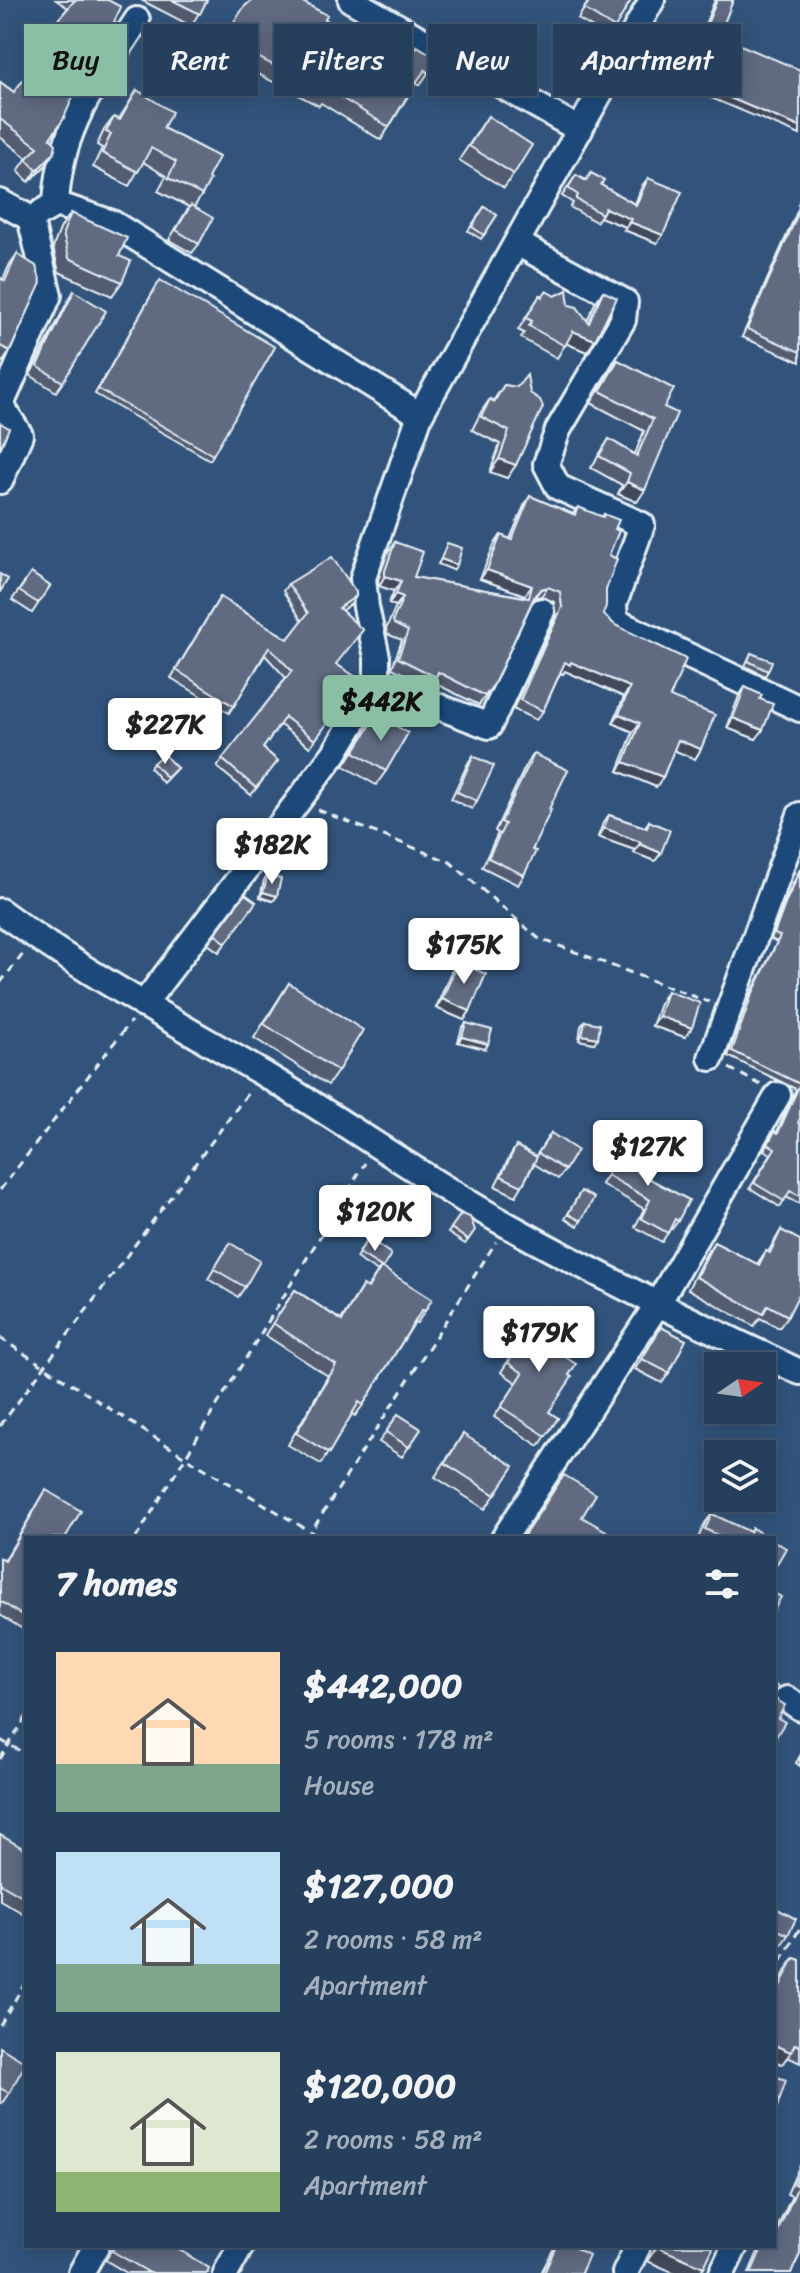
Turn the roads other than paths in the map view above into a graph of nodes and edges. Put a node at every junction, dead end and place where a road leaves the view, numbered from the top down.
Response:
1 (351, 0) edge
2 (652, 0) edge
3 (137, 20) dead end
4 (580, 130) junction
5 (0, 202) edge
6 (56, 204) junction
7 (30, 218) junction
8 (517, 243) junction
9 (420, 415) junction
10 (0, 481) edge
11 (542, 611) dead end
12 (377, 683) junction
13 (800, 709) edge
14 (800, 815) edge
15 (0, 911) edge
16 (143, 1005) junction
17 (711, 1058) road end
18 (778, 1095) road end
19 (657, 1305) junction
20 (800, 1372) edge
21 (505, 1536) edge
22 (95, 2248) edge
23 (240, 2248) edge
24 (637, 2248) edge
25 (734, 2248) edge
26 (81, 2273) edge
27 (226, 2273) edge
28 (625, 2273) edge
29 (722, 2273) edge

1 - 4 street
2 - 4 street
3 - 6 street
4 - 8 street
5 - 7 street
6 - 7 street
6 - 9 street
7 - 10 street
8 - 9 street
8 - 13 street
9 - 12 street
11 - 12 street
12 - 16 street
14 - 17 street
15 - 16 street
16 - 19 street
18 - 19 street
19 - 20 street
19 - 21 street
22 - 26 street
23 - 27 street
24 - 28 street
25 - 29 street

